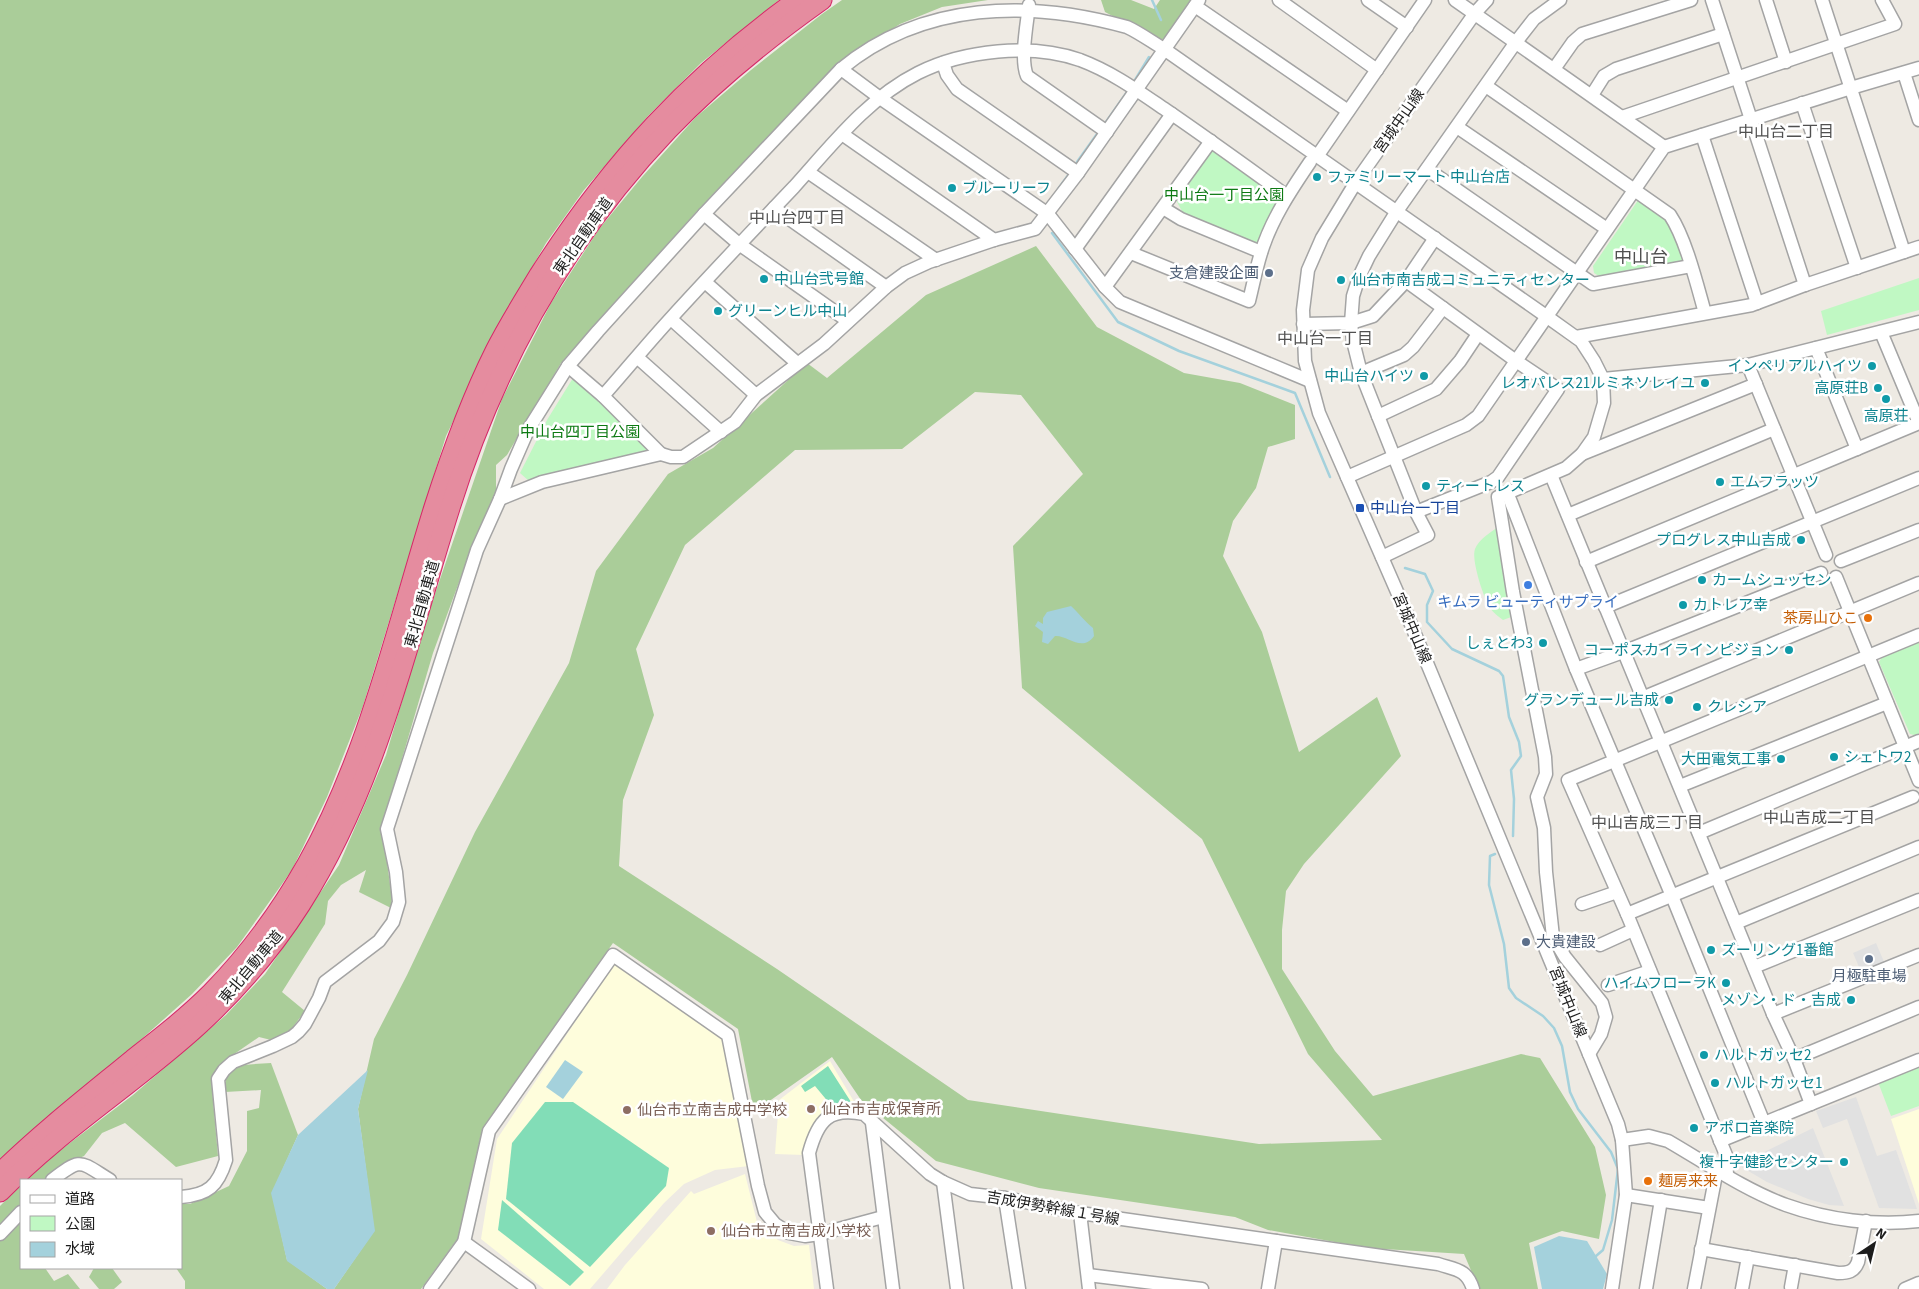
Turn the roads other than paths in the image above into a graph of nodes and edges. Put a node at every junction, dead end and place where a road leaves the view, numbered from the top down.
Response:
1 (797, 0) edge
2 (822, 0) edge
3 (1279, 0) edge
4 (1368, 0) edge
5 (1425, 0) edge
6 (1455, 0) edge
7 (1487, 0) edge
8 (1560, 0) edge
9 (1691, 0) edge
10 (1712, 0) edge
11 (1766, 0) edge
12 (1822, 0) edge
13 (1882, 0) edge
14 (1197, 3) edge
15 (1029, 5) junction
16 (1475, 13) junction
17 (1406, 27) junction
18 (1723, 34) junction
19 (1516, 42) junction
20 (1837, 44) junction
21 (1164, 49) junction
22 (1025, 52) junction
23 (943, 62) junction
24 (1786, 62) junction
25 (1919, 68) edge
26 (841, 69) junction
27 (1554, 69) junction
28 (1377, 70) junction
29 (1904, 73) junction
30 (1738, 78) junction
31 (1486, 86) junction
32 (1851, 88) junction
33 (1135, 89) junction
34 (1592, 96) junction
35 (880, 98) junction
36 (1802, 103) junction
37 (1348, 111) junction
38 (1172, 114) junction
39 (1622, 117) junction
40 (1752, 120) junction
41 (1919, 120) edge
42 (1457, 127) junction
43 (1107, 132) junction
44 (842, 134) junction
45 (1702, 135) junction
46 (1211, 141) junction
47 (1664, 147) junction
48 (1314, 159) junction
49 (1427, 169) junction
50 (808, 172) junction
51 (1078, 173) junction
52 (1356, 182) junction
53 (1635, 189) junction
54 (1287, 196) junction
55 (774, 208) junction
56 (1163, 208) junction
57 (1397, 211) junction
58 (704, 214) junction
59 (1048, 214) junction
60 (1607, 229) junction
61 (1435, 238) junction
62 (994, 240) junction
63 (739, 244) junction
64 (1919, 247) edge
65 (1075, 249) junction
66 (1261, 252) junction
67 (1904, 252) junction
68 (1131, 253) junction
69 (936, 260) junction
70 (1691, 266) junction
71 (1857, 268) junction
72 (1576, 273) junction
73 (1406, 281) junction
74 (705, 282) junction
75 (1805, 285) junction
76 (886, 287) junction
77 (1105, 287) junction
78 (1757, 303) junction
79 (1443, 308) junction
80 (1705, 313) junction
81 (1546, 316) junction
82 (671, 318) junction
83 (848, 321) junction
84 (1919, 322) edge
85 (1351, 323) junction
86 (1303, 324) junction
87 (1882, 332) junction
88 (1478, 334) junction
89 (1576, 337) junction
90 (1816, 348) junction
91 (638, 358) junction
92 (1516, 361) junction
93 (797, 363) junction
94 (1748, 364) junction
95 (568, 366) junction
96 (1361, 373) junction
97 (1603, 379) junction
98 (1310, 381) junction
99 (1756, 384) junction
100 (756, 395) junction
101 (603, 396) junction
102 (1378, 416) junction
103 (1919, 423) edge
104 (1774, 429) junction
105 (721, 432) junction
106 (1857, 449) junction
107 (661, 454) junction
108 (1582, 454) junction
109 (1394, 457) junction
110 (1551, 475) junction
111 (1793, 475) junction
112 (1347, 478) junction
113 (1919, 478) edge
114 (1507, 492) junction
115 (500, 499) junction
116 (1416, 512) junction
117 (1568, 515) junction
118 (1812, 521) junction
119 (1919, 530) edge
120 (1826, 555) junction
121 (1382, 557) junction
122 (1841, 561) junction
123 (1586, 562) junction
124 (1821, 572) junction
125 (1836, 577) junction
126 (1919, 584) edge
127 (1605, 607) junction
128 (1850, 612) junction
129 (1919, 635) edge
130 (1623, 652) junction
131 (1868, 656) junction
132 (1576, 669) junction
133 (1642, 698) junction
134 (1887, 703) junction
135 (1919, 741) edge
136 (1660, 742) junction
137 (1905, 747) junction
138 (1614, 761) junction
139 (1919, 781) edge
140 (1680, 786) junction
141 (1916, 800) edge
142 (1699, 833) junction
143 (1919, 847) edge
144 (1717, 877) junction
145 (1617, 892) junction
146 (1672, 896) junction
147 (1919, 900) edge
148 (1582, 904) dead end
149 (1627, 914) junction
150 (1736, 923) junction
151 (1633, 930) junction
152 (1600, 945) dead end
153 (1919, 955) edge
154 (1754, 967) junction
155 (1650, 971) junction
156 (1608, 985) dead end
157 (1919, 1007) edge
158 (1773, 1014) junction
159 (1589, 1054) junction
160 (1794, 1059) junction
161 (1919, 1060) edge
162 (1810, 1104) junction
163 (872, 1123) junction
164 (1764, 1123) junction
165 (1622, 1140) junction
166 (1720, 1141) junction
167 (1722, 1172) junction
168 (0, 1173) edge
169 (53, 1179) edge
170 (108, 1179) edge
171 (943, 1182) junction
172 (0, 1192) edge
173 (1626, 1195) junction
174 (182, 1198) edge
175 (1005, 1198) junction
176 (1661, 1200) junction
177 (1708, 1208) junction
178 (20, 1213) edge
179 (1080, 1214) junction
180 (883, 1217) junction
181 (1919, 1221) edge
182 (1866, 1222) junction
183 (0, 1234) edge
184 (820, 1234) junction
185 (1276, 1241) junction
186 (464, 1242) junction
187 (1701, 1249) junction
188 (1748, 1257) junction
189 (1795, 1265) junction
190 (1088, 1275) junction
191 (1919, 1282) edge
192 (437, 1287) edge
193 (1791, 1287) dead end
194 (1189, 1288) edge
195 (529, 1289) edge
196 (827, 1289) edge
197 (893, 1289) edge
198 (957, 1289) edge
199 (1019, 1289) edge
200 (1090, 1289) edge
201 (1202, 1289) edge
202 (1268, 1289) edge
203 (1474, 1289) edge
204 (1612, 1289) edge
205 (1646, 1289) edge
206 (1694, 1289) edge
207 (1742, 1289) edge
208 (1905, 1289) edge

1 - 168 highway, 東北自動車道
2 - 172 highway, 東北自動車道
3 - 28 street
4 - 17 street
5 - 17 street
6 - 16 street
7 - 16 street, 宮城中山線
8 - 19 street
9 - 27 street
10 - 18 street
11 - 24 street
12 - 20 street
13 - 20 street
14 - 21 street
14 - 37 street
15 - 21 street
15 - 22 street
15 - 26 street
16 - 19 street
16 - 52 street, 宮城中山線
17 - 28 street
18 - 30 street
18 - 34 street
19 - 27 street
19 - 31 street
20 - 24 street
20 - 32 street
21 - 33 street
21 - 48 street
22 - 23 street
22 - 33 street
22 - 43 street
23 - 35 street
23 - 51 street
24 - 30 street
25 - 29 street
26 - 35 street
26 - 58 street
27 - 34 street
28 - 37 street
29 - 32 street
29 - 41 street
30 - 39 street
30 - 40 street
31 - 42 street
31 - 53 street
32 - 36 street
32 - 67 street
33 - 38 street
33 - 43 street
34 - 39 street
35 - 44 street
35 - 59 street
36 - 40 street
36 - 71 street
37 - 48 street
38 - 46 street
38 - 65 street
39 - 47 street
40 - 45 street
40 - 75 street
42 - 49 street
42 - 60 street
43 - 51 street
44 - 50 street
44 - 62 street
45 - 47 street
45 - 78 street
46 - 54 street
46 - 56 street
47 - 53 street
48 - 52 street
48 - 54 street
49 - 57 street
49 - 72 street
50 - 55 street
50 - 69 street
51 - 59 street
52 - 57 street
52 - 86 street, 宮城中山線
53 - 60 street
53 - 70 street
54 - 66 street
55 - 63 street
55 - 76 street
56 - 66 street
56 - 68 street
57 - 61 street
57 - 85 street
58 - 63 street
58 - 95 street
59 - 62 street
59 - 65 street
60 - 72 street
61 - 73 street
61 - 81 street
62 - 69 street
63 - 74 street
63 - 83 street
64 - 67 street
65 - 77 street
66 - 68 street
67 - 71 street
68 - 77 street
69 - 76 street
70 - 72 street
70 - 80 street
71 - 75 street
72 - 81 street
73 - 79 street
73 - 85 street
74 - 82 street
74 - 93 street
75 - 78 street
76 - 83 street
77 - 98 street
78 - 80 street
79 - 88 street
79 - 96 street
80 - 89 street
81 - 89 street
81 - 92 street
82 - 91 street
82 - 100 street
83 - 93 street
84 - 87 street
85 - 86 street
85 - 96 street
86 - 98 street, 宮城中山線
87 - 90 street
87 - 103 street
88 - 92 street
88 - 102 street
89 - 97 street
90 - 94 street
90 - 106 street
91 - 101 street
91 - 105 street
92 - 109 street
92 - 116 street
93 - 100 street
94 - 97 street
94 - 99 street
95 - 101 street
95 - 115 street
96 - 102 street
97 - 108 street
98 - 112 street, 宮城中山線
99 - 104 street
99 - 108 street
100 - 105 street
101 - 107 street
102 - 109 street
103 - 106 street
104 - 111 street
104 - 117 street
105 - 107 street
106 - 111 street
107 - 115 street
108 - 110 street
109 - 112 street
109 - 116 street
110 - 114 street
110 - 117 street
111 - 118 street
111 - 123 street
112 - 121 street, 宮城中山線
113 - 118 street
114 - 132 street
114 - 159 street
115 - 174 street
116 - 121 street
117 - 123 street
118 - 120 street
118 - 127 street
119 - 122 street
120 - 122 street
120 - 124 street
121 - 159 street, 宮城中山線
122 - 125 street
123 - 127 street
124 - 125 street
124 - 130 street
125 - 128 street
126 - 128 street
127 - 130 street
128 - 131 street
128 - 133 street
129 - 131 street
130 - 132 street
130 - 133 street
131 - 134 street
131 - 136 street
132 - 138 street
133 - 136 street
134 - 137 street
134 - 140 street
135 - 137 street
136 - 138 street
136 - 140 street
137 - 139 street
137 - 142 street
138 - 145 street
138 - 146 street
139 - 141 street
140 - 142 street
141 - 144 street
142 - 144 street
143 - 150 street
144 - 146 street
144 - 150 street
145 - 148 street
145 - 149 street
146 - 149 street
146 - 164 street
147 - 154 street
149 - 151 street
150 - 154 street
151 - 152 street
151 - 155 street
153 - 158 street
154 - 158 street
155 - 156 street
155 - 166 street
157 - 160 street
158 - 160 street
159 - 165 street, 宮城中山線
160 - 162 street
161 - 162 street
162 - 164 street
163 - 171 street, 吉成伊勢幹線１号線
163 - 180 street
163 - 184 street, 吉成伊勢幹線１号線
164 - 166 street
165 - 167 street
165 - 173 street, 宮城中山線
166 - 167 street
167 - 177 street
167 - 182 street
169 - 170 street
171 - 175 street, 吉成伊勢幹線１号線
171 - 198 street
173 - 176 street
173 - 204 street, 宮城中山線
175 - 179 street, 吉成伊勢幹線１号線
175 - 199 street
176 - 177 street
176 - 205 street
177 - 187 street
178 - 183 street
179 - 185 street, 吉成伊勢幹線１号線
179 - 190 street
180 - 184 street
180 - 197 street
181 - 182 street
182 - 189 street
184 - 186 street
184 - 196 street, 吉成伊勢幹線１号線
185 - 202 street
185 - 203 street, 吉成伊勢幹線１号線
186 - 192 street
186 - 195 street
187 - 188 street
187 - 206 street
188 - 189 street
188 - 207 street
189 - 193 street
190 - 194 street
190 - 200 street
191 - 208 street
194 - 201 street

